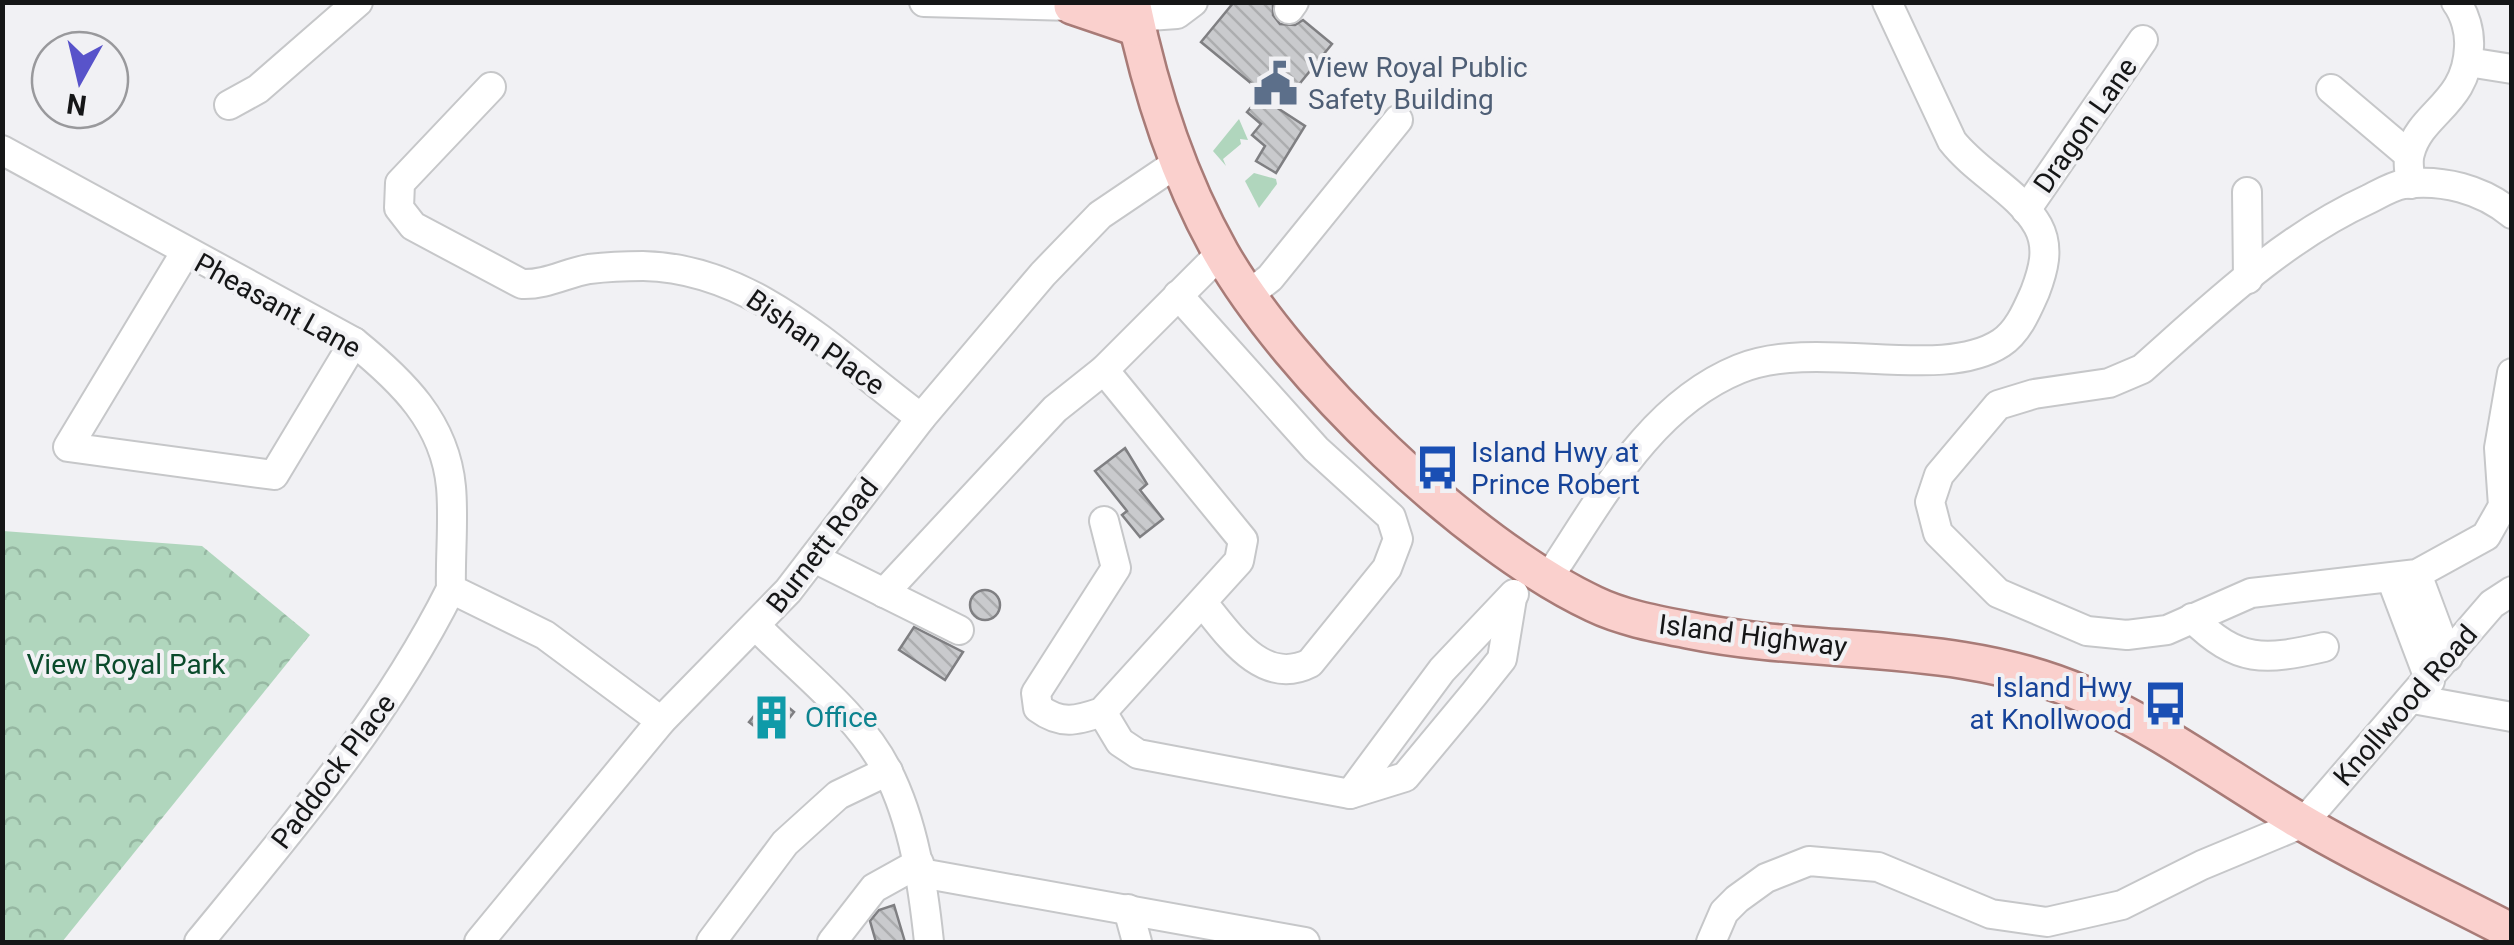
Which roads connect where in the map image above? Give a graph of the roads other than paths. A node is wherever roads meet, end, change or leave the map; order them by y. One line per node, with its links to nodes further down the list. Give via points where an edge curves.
1 (358, 2): 13 (street, via 258,89)
2 (924, 2): 6 (street)
3 (1194, 2): 7 (street, via 1177,14)
4 (1887, 2): 20 (street, via 1952,141)
5 (2456, 2): 9 (street, via 2469,38)
6 (1074, 4): 7 (main road)
7 (1134, 16): 17 (main road, Island Highway)
8 (2144, 40): 20 (street, Dragon Lane)
9 (2468, 62): 10 (street); 16 (street, via 2454,96)
10 (2512, 69)
11 (491, 86): 30 (street, Bishan Place, via 400,183 399,208 413,226 522,284 588,270 682,269 730,282 788,316)
12 (2330, 88): 16 (street)
13 (229, 105)
14 (1398, 120): 26 (street, via 1270,278)
15 (2, 150): 22 (street, Pheasant Lane)
16 (2408, 155): 18 (street)
17 (1178, 162): 23 (main road, Island Highway); 30 (street, Burnett Road, via 1100,215)
18 (2411, 184): 21 (street, via 2468,189); 24 (street, via 2313,227)
19 (2247, 192): 24 (street)
20 (2026, 210): 34 (street, via 2044,239 2043,266 2023,316 2001,343 1950,359 1783,358 1707,385 1651,432)
21 (2512, 214)
22 (185, 253): 27 (street, Pheasant Lane); 27 (street, via 68,447 274,475)
23 (1221, 253): 25 (street); 26 (main road, Island Highway)
24 (2248, 279): 39 (street, via 2142,369 2109,383 1998,405 1938,475 1930,502 1938,534 1998,593 2046,617 2127,635 2167,630)
25 (1178, 296): 28 (street); 38 (street, via 1316,449 1390,517 1398,539 1387,568 1310,663 1292,672 1241,650)
26 (1248, 296): 34 (main road, Island Highway, via 1302,366)
27 (354, 342): 35 (street, Pheasant Lane, via 398,377 435,426 451,486)
28 (1104, 370): 37 (street, via 1055,409); 38 (street, via 1244,540 1239,561)
29 (2512, 373): 33 (street, via 2499,448 2503,506 2486,536)
30 (922, 418): 32 (street, Burnett Road)
31 (1104, 521): 47 (street, via 1116,568 1036,693 1038,708 1052,719 1074,722)
32 (814, 558): 37 (street); 40 (street, Burnett Road)
33 (2404, 576): 39 (street, via 2252,592); 43 (street); 45 (street)
34 (1529, 582): 44 (street); 46 (street, via 1502,660); 52 (main road, Island Highway, via 1645,621 1975,660 2083,694)
35 (451, 589): 49 (street, via 545,635); 57 (street, Paddock Place, via 412,664 345,761)
36 (2512, 591): 43 (street, Knollwood Road, via 2492,604)
37 (884, 593): 41 (street)
38 (1203, 602): 47 (street)
39 (2192, 618): 42 (street, via 2242,654 2275,658)
40 (757, 627): 49 (street, Burnett Road); 50 (street, via 866,737)
41 (959, 630)
42 (2324, 647)
43 (2448, 658): 45 (street, Knollwood Road)
44 (1442, 670): 46 (street); 51 (street)
45 (2422, 690): 48 (street); 52 (street, Knollwood Road)
46 (1474, 694): 51 (street, via 1404,777)
47 (1102, 712): 51 (street, via 1120,742 1138,754)
48 (2512, 717)
49 (662, 721): 58 (street, Burnett Road)
50 (888, 771): 53 (street); 59 (street, via 838,795 785,842)
51 (1350, 794)
52 (2303, 823): 55 (main road, Island Highway); 64 (street, via 2122,905 2047,922 1991,914 1878,867 1809,861 1759,884 1724,912)
53 (920, 868): 54 (street); 60 (street, via 874,888); 61 (street)
54 (1128, 910): 56 (street); 62 (street)
55 (2512, 932)
56 (1220, 935): 63 (street)
57 (199, 942)
58 (480, 942)
59 (711, 942)
60 (832, 942)
61 (929, 942)
62 (1137, 942)
63 (1302, 942)
64 (1711, 942)

